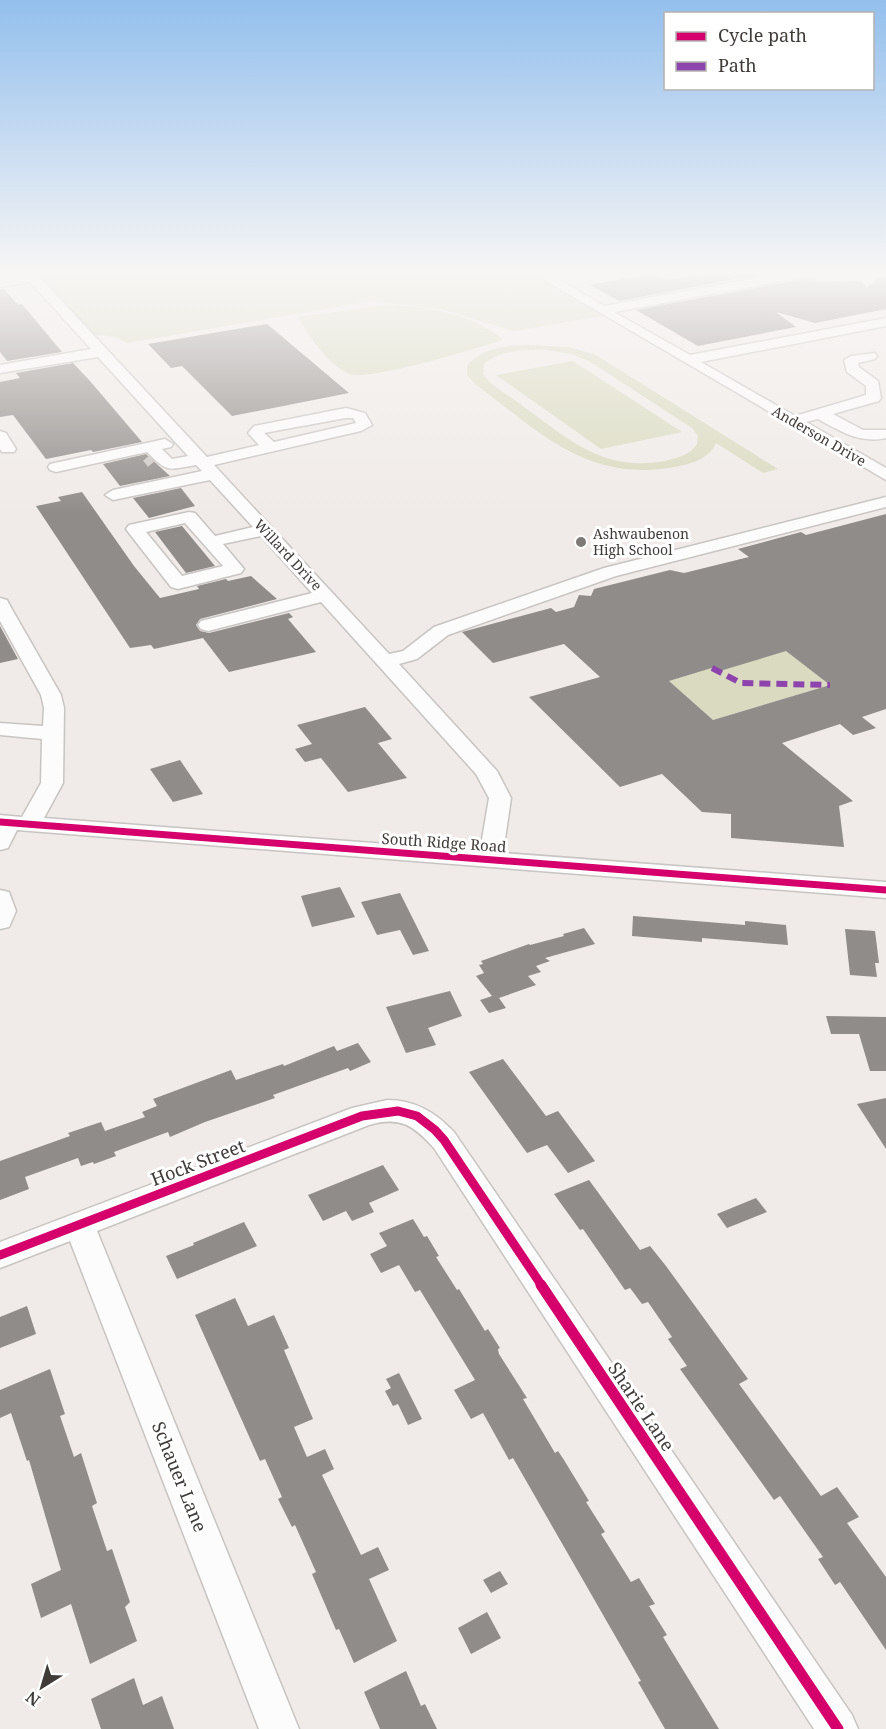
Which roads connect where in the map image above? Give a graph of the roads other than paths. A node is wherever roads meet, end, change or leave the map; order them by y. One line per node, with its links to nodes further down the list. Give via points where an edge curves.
1 (101, 352): 6 (street); 11 (street, Willard Drive)
2 (674, 352): 5 (street, Anderson Drive)
3 (730, 352): 5 (street)
4 (862, 352): 7 (street, via 874,359 851,360 852,369)
5 (688, 360): 9 (street, Anderson Drive)
6 (0, 369)
7 (880, 392): 8 (street)
8 (819, 413): 9 (street); 10 (street, via 859,435)
9 (793, 421): 16 (street, Anderson Drive)
10 (884, 434)
11 (182, 441): 13 (street); 14 (street, Willard Drive)
12 (269, 446): 12 (street, via 356,428 363,425 362,418 346,412 259,429 256,434); 14 (street)
13 (157, 459): 14 (street); 15 (street)
14 (205, 465): 17 (street); 19 (street, Willard Drive)
15 (56, 467)
16 (886, 475)
17 (113, 495)
18 (886, 502): 24 (street, via 610,572 441,631 410,655)
19 (265, 530): 20 (street); 21 (street, Willard Drive)
20 (210, 542): 20 (street, via 189,517 135,529 178,583 235,569)
21 (326, 595): 23 (street); 24 (street, Willard Drive)
22 (0, 604): 26 (street, via 51,695)
23 (208, 625)
24 (385, 661): 28 (street, Willard Drive, via 486,771 500,798)
25 (0, 729): 26 (street)
26 (53, 733): 27 (street, via 52,783)
27 (9, 828): 28 (street, South Ridge Road)
28 (490, 860): 29 (street, South Ridge Road)
29 (886, 890)
30 (0, 898): 31 (street, via 4,911)
31 (0, 921)
32 (408, 1112): 33 (street, Hock Street, via 381,1110 362,1116); 36 (street, Sharie Lane, via 434,1128 444,1140)
33 (78, 1225): 34 (street, Hock Street); 35 (street, Schauer Lane)
34 (0, 1255)
35 (279, 1729)
36 (838, 1729)

